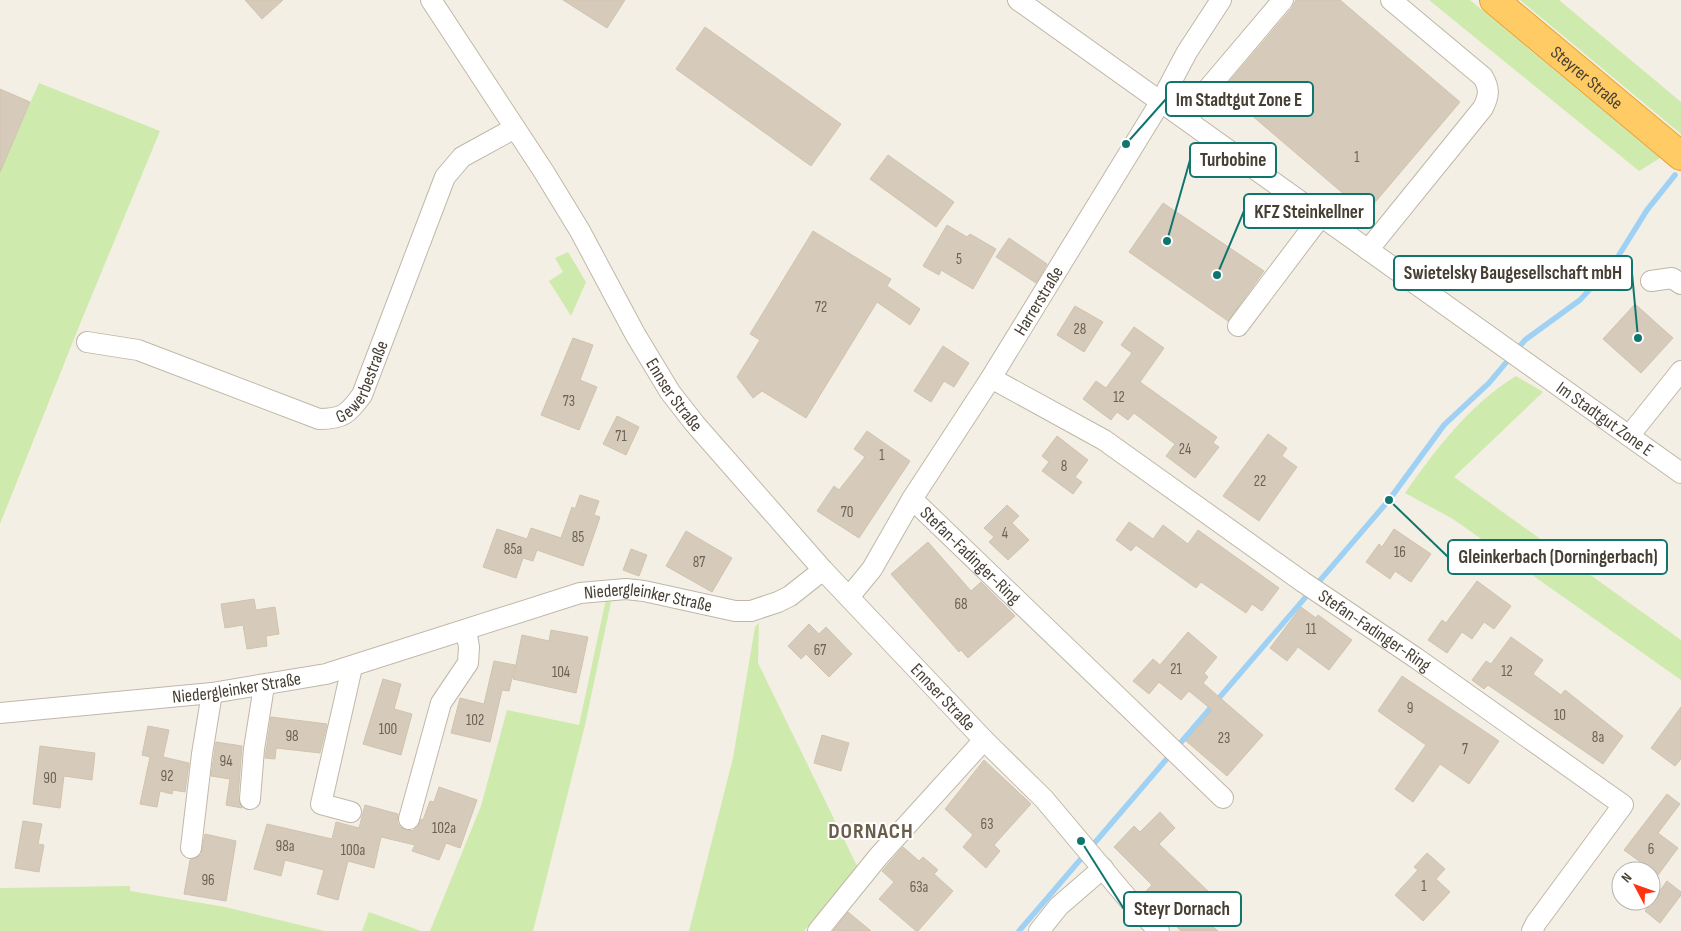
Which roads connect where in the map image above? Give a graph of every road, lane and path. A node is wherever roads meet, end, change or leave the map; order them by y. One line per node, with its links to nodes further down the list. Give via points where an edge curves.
1 (430, 0): 9 (street, Ennser Straße)
2 (1018, 0): 7 (street)
3 (1221, 0): 7 (street, Harrerstraße, via 1187,52)
4 (1283, 0): 8 (street, via 1206,91)
5 (1391, 0): 12 (street, via 1483,77 1489,96 1483,108)
6 (1494, 0): 10 (highway, Steyrer Straße)
7 (1161, 101): 8 (street); 18 (street, Harrerstraße)
8 (1187, 120): 11 (street)
9 (515, 128): 16 (street, Gewerbestraße, via 462,157 445,177 362,395 351,410 338,419 319,419 138,350); 22 (street, Ennser Straße, via 580,231 670,392)
10 (1681, 156)
11 (1321, 216): 12 (street); 15 (street)
12 (1368, 250): 19 (street, Im Stadtgut Zone E)
13 (1651, 281): 14 (street, via 1672,278)
14 (1681, 284)
15 (1238, 326)
16 (87, 342)
17 (1681, 371): 19 (street)
18 (991, 378): 21 (street, Harrerstraße); 39 (street, Stefan-Fadinger-Ring, via 1104,440 1623,806)
19 (1629, 436): 20 (street, Im Stadtgut Zone E)
20 (1681, 473)
21 (912, 499): 23 (street, Harrerstraße, via 872,569); 30 (street, Stefan-Fadinger-Ring)
22 (822, 570): 23 (street, Ennser Straße); 24 (street, Niedergleinker Straße, via 790,596 751,611 735,611 644,591 601,590 580,593)
23 (849, 597): 29 (street, Ennser Straße)
24 (466, 630): 25 (street, Niedergleinker Straße); 33 (street, via 468,662 441,702)
25 (352, 667): 26 (street, Niedergleinker Straße); 32 (street, via 321,804)
26 (264, 686): 27 (street, Niedergleinker Straße); 31 (street)
27 (212, 693): 28 (street, Niedergleinker Straße); 34 (street)
28 (0, 713)
29 (984, 740): 35 (street, Ennser Straße, via 1022,776); 36 (street, Ennser Straße, via 878,857)
30 (1223, 798)
31 (250, 799)
32 (351, 812)
33 (409, 819)
34 (191, 848)
35 (1099, 862): 37 (street); 38 (street, Ennser Straße)
36 (818, 931)
37 (1039, 931)
38 (1159, 931)
39 (1532, 931)

